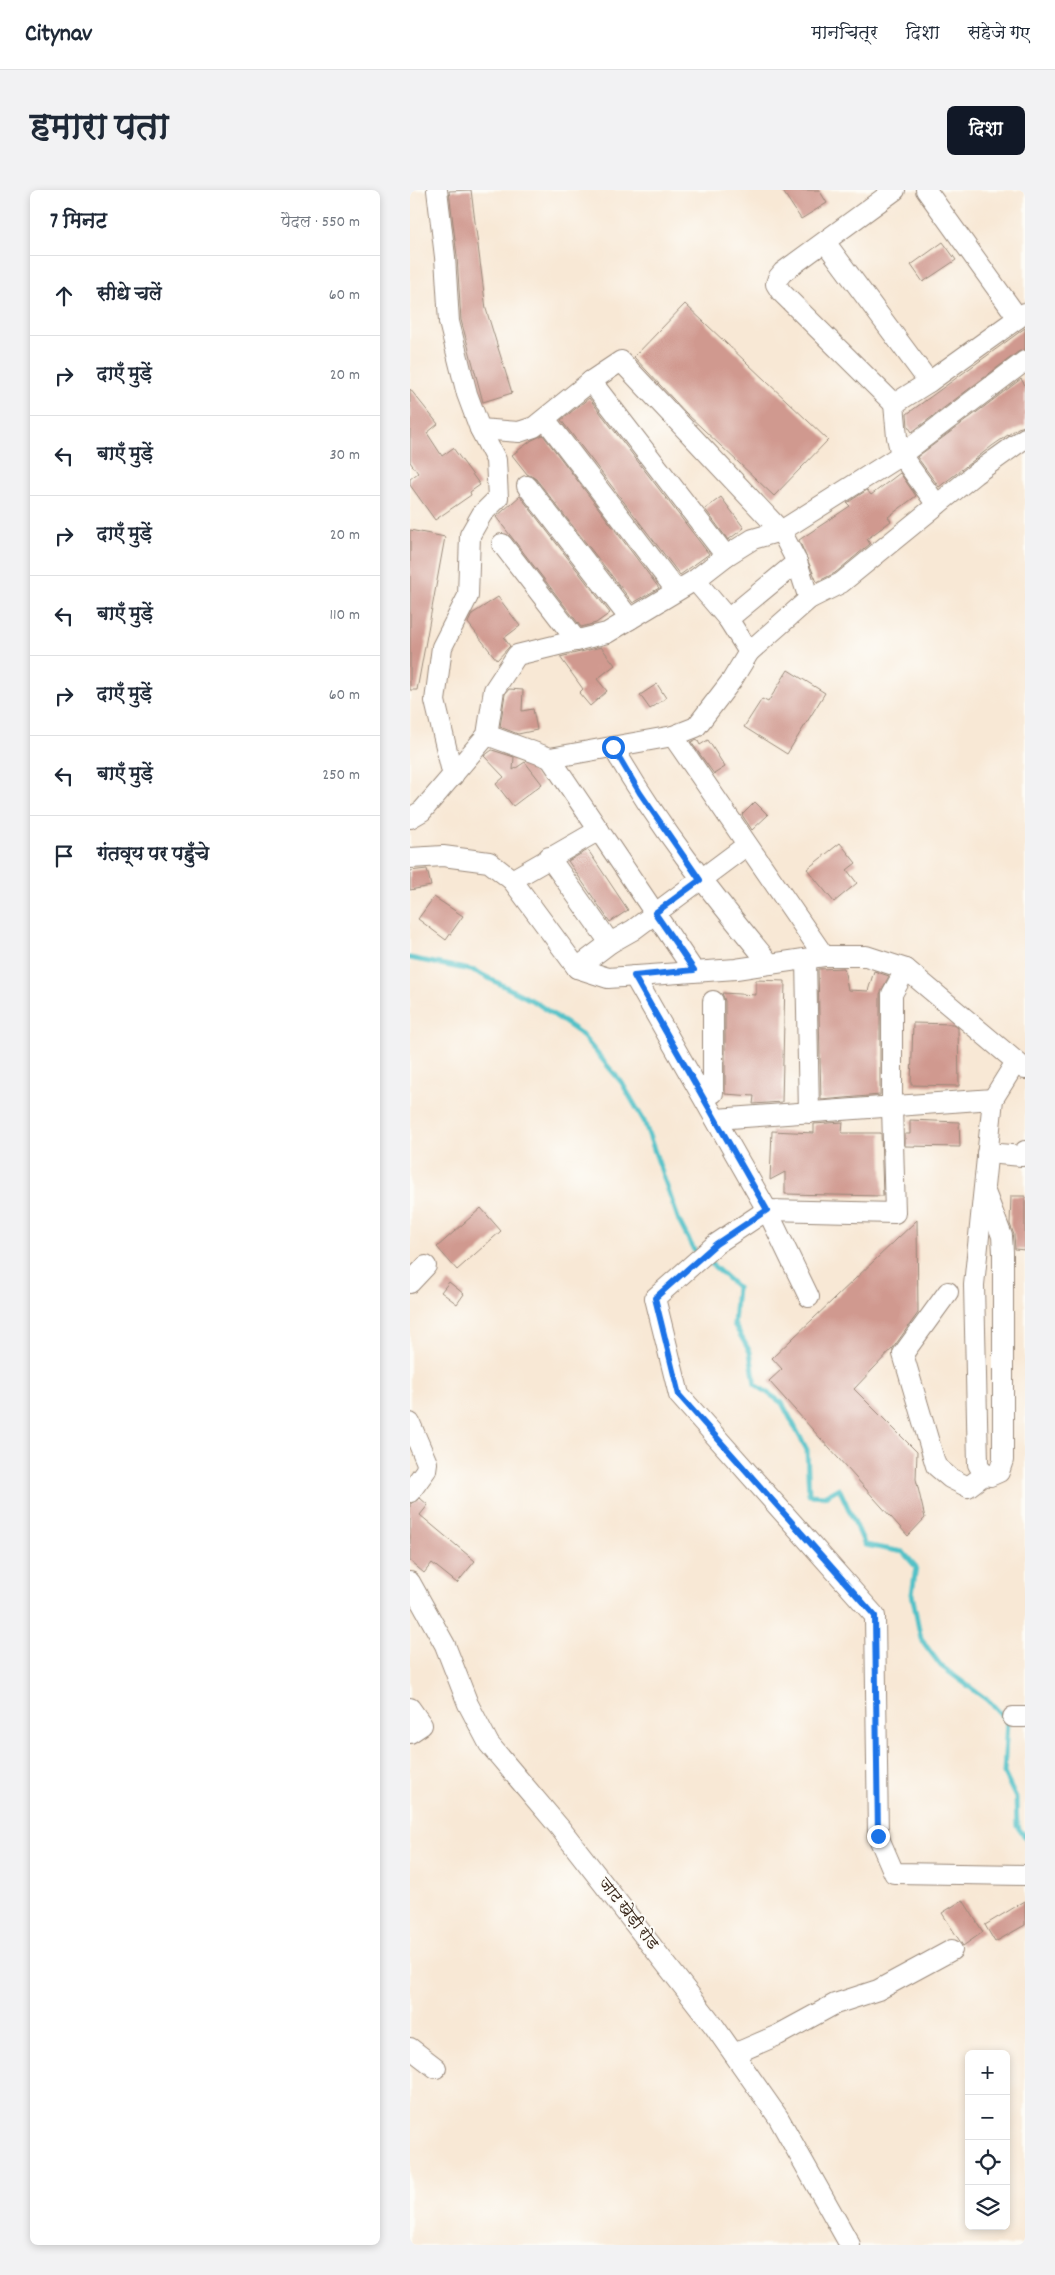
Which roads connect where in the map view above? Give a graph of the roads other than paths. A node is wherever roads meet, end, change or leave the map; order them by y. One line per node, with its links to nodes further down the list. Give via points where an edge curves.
1 (437, 190): 11 (street, via 449,322 467,394)
2 (895, 190): 4 (street)
3 (926, 190): 5 (street)
4 (825, 242): 8 (street); 9 (street, via 783,272 776,284)
5 (1021, 315): 8 (street)
6 (1025, 361): 13 (street)
7 (591, 381): 10 (street); 16 (street, via 621,361); 18 (street)
8 (929, 382): 9 (street)
9 (894, 404): 13 (street)
10 (545, 419): 11 (street, via 519,432); 21 (street)
11 (480, 429): 31 (street, via 496,460 498,498 482,514 470,535 468,596 442,647 434,701)
12 (1025, 438): 15 (street)
13 (901, 455): 15 (street); 16 (street)
14 (527, 486): 23 (street)
15 (937, 505): 22 (street, via 841,583)
16 (781, 531): 18 (street, via 753,538); 19 (street)
17 (502, 544): 25 (street)
18 (726, 556): 20 (street)
19 (797, 562): 22 (street); 24 (street)
20 (695, 580): 21 (street); 24 (street)
21 (676, 590): 23 (street)
22 (809, 599): 26 (street)
23 (630, 619): 25 (street, via 607,633)
24 (728, 619): 26 (street)
25 (577, 641): 27 (street, via 517,655 494,690)
26 (749, 652): 28 (street, via 696,727)
27 (487, 735): 30 (street); 31 (street)
28 (673, 736): 29 (street); 34 (street)
29 (613, 747): 30 (street); 38 (street, via 640,793)
30 (550, 758): 33 (street)
31 (453, 776): 32 (street, via 422,811)
32 (410, 818)
33 (599, 830): 35 (street); 39 (street)
34 (747, 845): 38 (street); 41 (street)
35 (549, 857): 37 (street); 40 (street)
36 (410, 858): 37 (street, via 443,856 489,862)
37 (512, 880): 43 (street)
38 (700, 880): 39 (street); 42 (street)
39 (655, 913): 40 (street); 45 (street)
40 (610, 943): 43 (street)
41 (815, 957): 42 (street); 44 (street, via 866,956); 52 (street)
42 (770, 964): 45 (street)
43 (576, 968): 46 (street, via 608,978)
44 (906, 969): 48 (street); 51 (street, via 892,994)
45 (694, 970): 46 (street)
46 (634, 976): 49 (street)
47 (713, 1001): 49 (street, via 712,1064)
48 (1020, 1066): 50 (street)
49 (704, 1088): 53 (street)
50 (993, 1099): 51 (street); 54 (street)
51 (892, 1108): 52 (street); 57 (street, via 895,1213)
52 (809, 1113): 53 (street)
53 (716, 1119): 57 (street)
54 (987, 1153): 55 (street); 56 (street)
55 (1024, 1157)
56 (984, 1188): 63 (street, via 974,1285 978,1464); 63 (street, via 1002,1236 1004,1252 1004,1460 999,1472)
57 (767, 1210): 61 (street); 68 (street, via 716,1244 655,1298 679,1395 875,1616 878,1836 894,1873)
58 (426, 1266): 59 (street)
59 (410, 1283)
60 (948, 1292): 63 (street, via 903,1354 936,1466 968,1487)
61 (809, 1297)
62 (410, 1423): 64 (street, via 427,1463 426,1470)
63 (984, 1475)
64 (410, 1492)
65 (410, 1582): 71 (street, जाट खेड़ी रोड, via 445,1645 468,1704 489,1744 566,1835)
66 (410, 1708): 67 (street, via 422,1726)
67 (410, 1733)
68 (1025, 1875)
69 (952, 1950): 71 (street, via 878,1990 835,2004)
70 (410, 2048): 72 (street)
71 (734, 2054): 73 (street, जाट खेड़ी रोड, via 778,2117)
72 (436, 2068)
73 (850, 2245)

